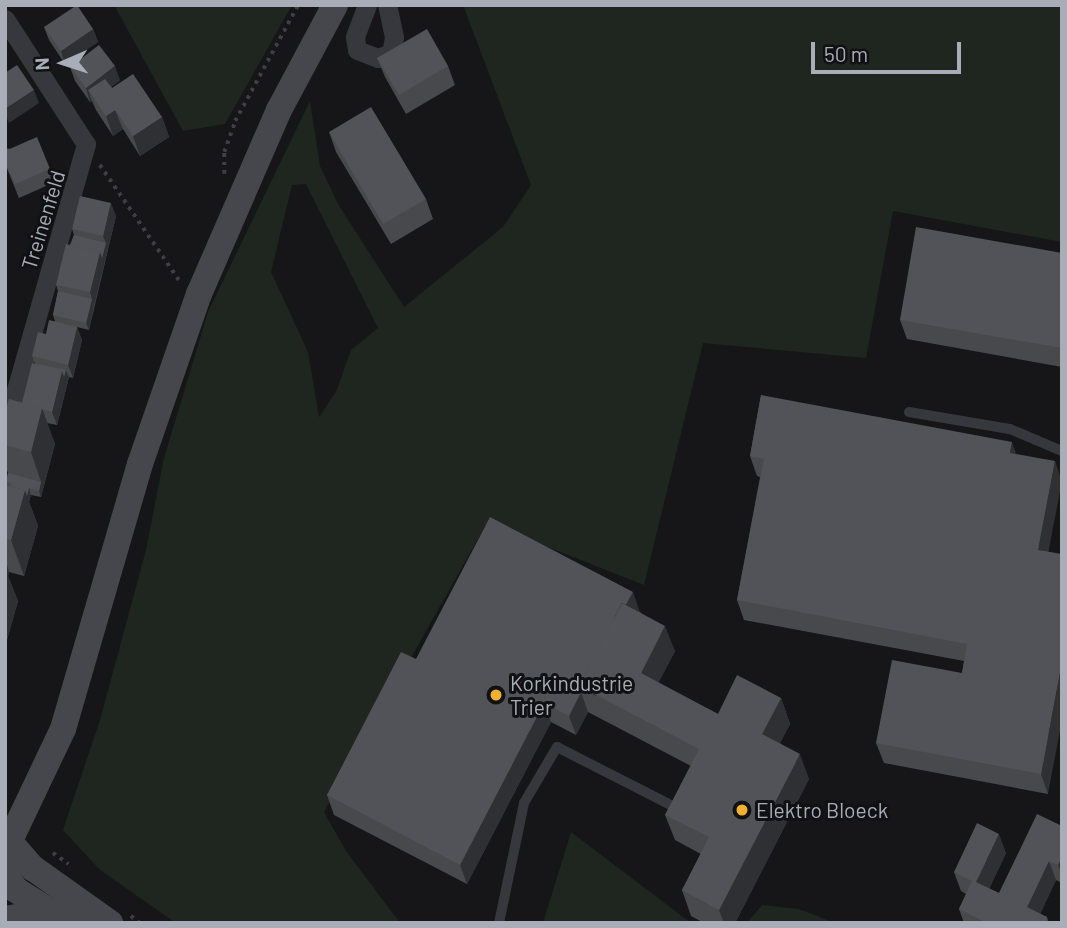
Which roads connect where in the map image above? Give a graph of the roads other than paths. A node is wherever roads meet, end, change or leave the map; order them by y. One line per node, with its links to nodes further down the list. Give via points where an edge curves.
1 (335, 5): 9 (main road, via 279,110 199,294 140,464 63,729)
2 (367, 5): 3 (street, via 355,37 357,50 378,58 391,53 394,37)
3 (387, 5)
4 (5, 19): 6 (street, Treinenfeld, via 86,144)
5 (909, 412): 7 (lane, via 1010,429)
6 (5, 428)
7 (1062, 451)
8 (669, 804): 15 (lane, via 557,747 524,803)
9 (7, 852): 14 (main road)
10 (5, 873): 11 (main road, via 16,890)
11 (50, 911): 12 (main road); 13 (main road)
12 (5, 919)
13 (84, 923)
14 (110, 923)
15 (499, 923)

